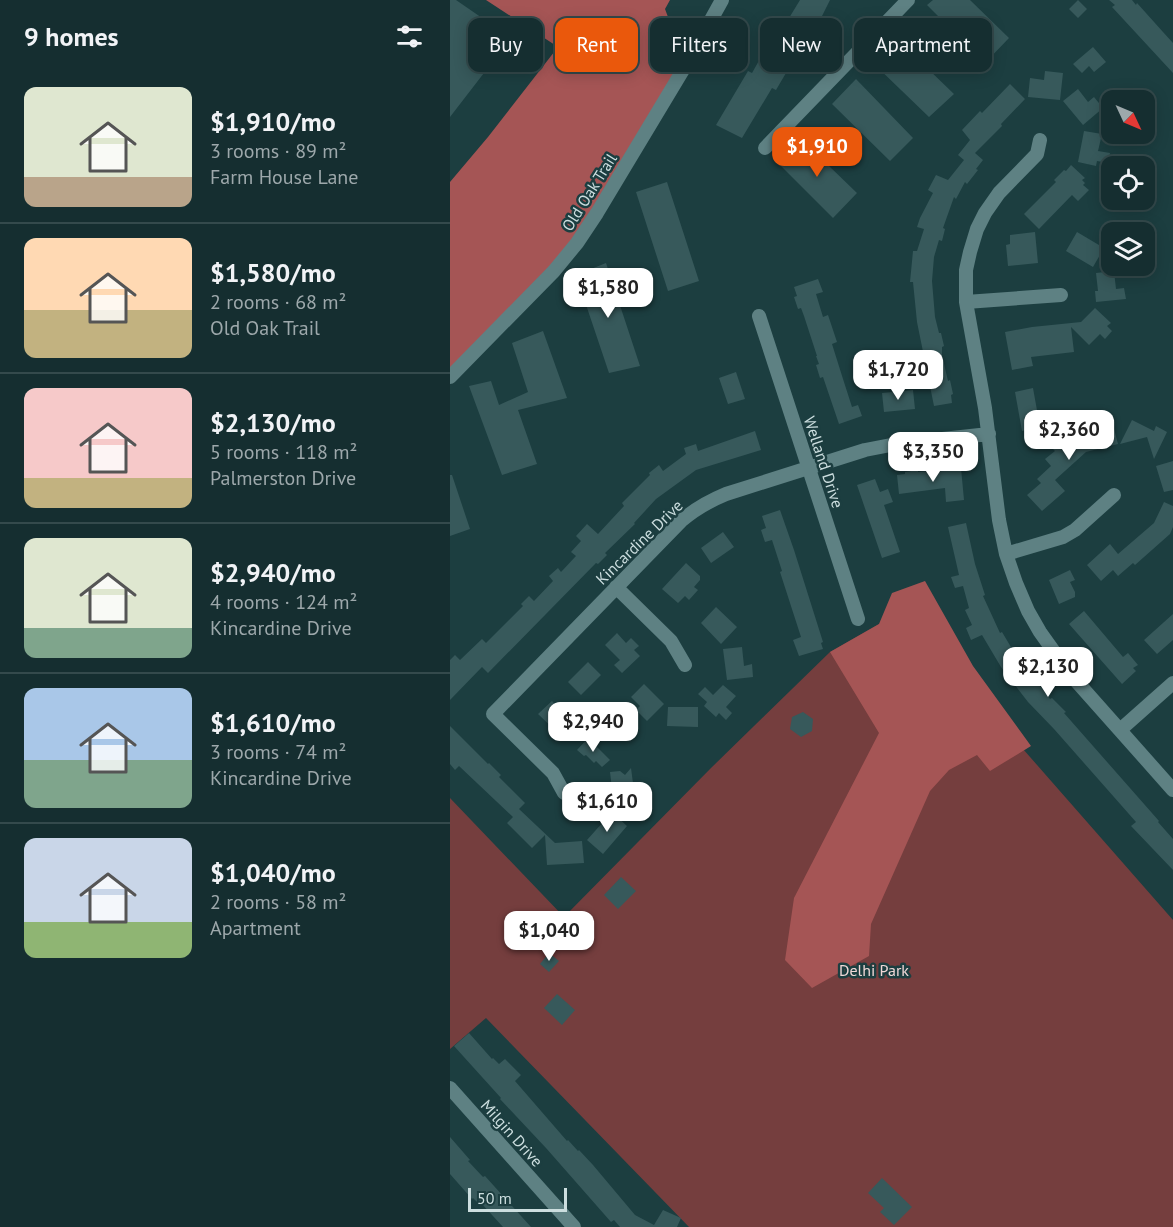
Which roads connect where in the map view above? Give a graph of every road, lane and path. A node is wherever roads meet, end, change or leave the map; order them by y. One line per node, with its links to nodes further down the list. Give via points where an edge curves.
1 (722, 0): 8 (street, Old Oak Trail, via 576,243 554,271)
2 (908, 0): 4 (street)
3 (1040, 140): 6 (street, via 1036,154 999,193 977,229 966,270)
4 (765, 148)
5 (1061, 294): 6 (street)
6 (966, 302): 9 (street)
7 (759, 316): 10 (street, Welland Drive)
8 (450, 377)
9 (989, 434): 10 (street, Kincardine Drive, via 896,444); 12 (street)
10 (809, 468): 13 (street, Kincardine Drive, via 726,494 695,510); 14 (street, Welland Drive)
11 (1114, 495): 12 (street, via 1063,537)
12 (1006, 554): 17 (street, via 1040,632 1070,674)
13 (616, 587): 15 (street, via 671,641); 19 (street, Kincardine Drive, via 493,714 553,773)
14 (858, 619)
15 (685, 665)
16 (1173, 683): 17 (street)
17 (1120, 730): 18 (street)
18 (1173, 790)
19 (564, 794)
20 (450, 1089): 21 (street, Milgin Drive)
21 (574, 1227)

